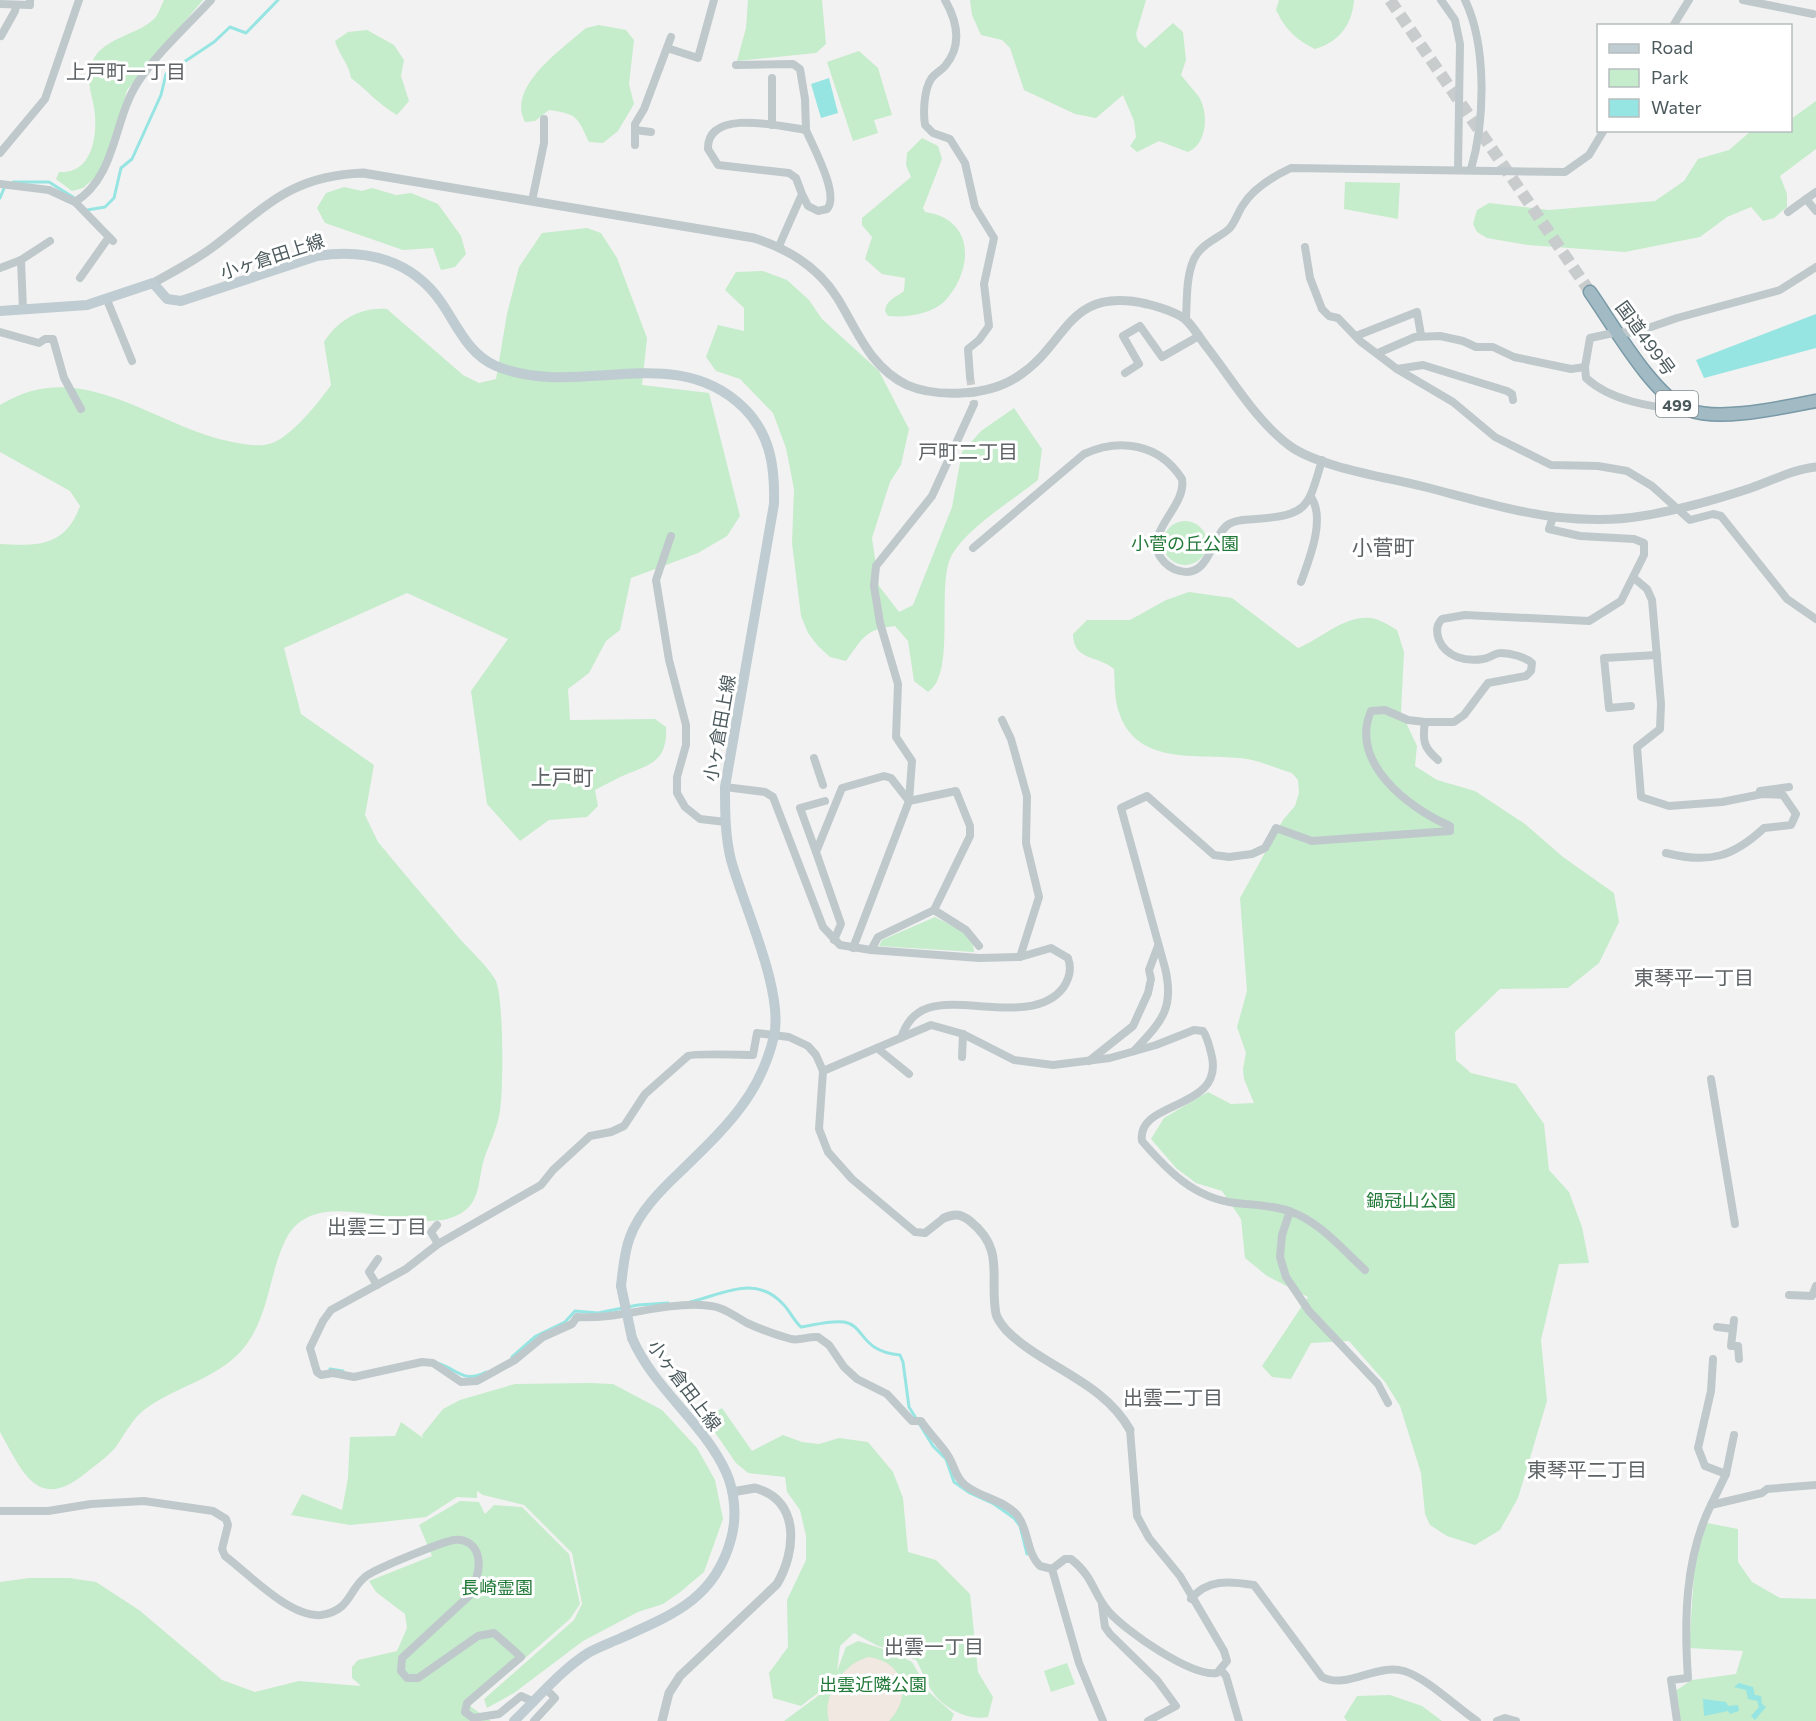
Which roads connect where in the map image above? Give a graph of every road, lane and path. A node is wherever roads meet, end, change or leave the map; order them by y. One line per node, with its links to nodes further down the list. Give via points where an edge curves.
1 (30, 0): 11 (street, via 30,4)
2 (79, 0): 26 (street, via 45,99)
3 (211, 0): 34 (street, via 138,82 124,107 107,163 93,188)
4 (714, 0): 16 (street, via 698,58)
5 (945, 0): 60 (street, via 957,28 955,44 948,62 932,77 927,88 925,125 950,140 965,163 975,207 994,238 984,284 989,326 968,349)
6 (1441, 0): 27 (street, via 1455,20 1460,44)
7 (1465, 0): 28 (street, via 1475,25 1479,56 1478,145)
8 (1689, 0): 13 (street)
9 (1743, 0): 12 (street)
10 (0, 4): 11 (street)
11 (16, 4): 14 (street)
12 (1813, 14)
13 (1674, 24)
14 (1, 36)
15 (671, 37): 16 (street)
16 (667, 48): 21 (street)
17 (736, 65): 22 (street, via 793,64 800,69)
18 (772, 78): 20 (street)
19 (544, 119): 33 (street, via 544,143)
20 (772, 125): 22 (street); 31 (street, via 721,125 709,136 710,155 722,167 789,173 796,178)
21 (635, 130): 23 (street); 25 (street)
22 (806, 130): 31 (street, via 830,188 831,205 822,212 814,210)
23 (651, 132)
24 (1603, 132): 28 (street, via 1588,155 1565,172)
25 (635, 145)
26 (1, 149)
27 (1458, 168): 28 (street); 49 (street, via 1298,167 1284,171 1245,202 1229,229 1195,256)
28 (1471, 169)
29 (0, 184): 34 (street, via 49,190)
30 (1816, 192): 32 (street)
31 (802, 194): 38 (street)
32 (1806, 199): 35 (street); 36 (street)
33 (532, 201): 38 (street, via 754,238); 44 (street, via 363,173 321,177 286,191 210,249)
34 (75, 202): 43 (street, via 111,239)
35 (1816, 211)
36 (1788, 213)
37 (50, 241): 40 (street)
38 (779, 246): 49 (street, via 804,261 827,283 859,340 878,363 907,385 943,394 980,393 1020,375 1071,320 1103,303 1150,304)
39 (1305, 247): 54 (street, via 1318,303)
40 (21, 260): 42 (street); 47 (street)
41 (1816, 267): 51 (street, via 1780,290 1634,333)
42 (0, 268)
43 (80, 278)
44 (153, 283): 46 (main road); 83 (main road, 小ヶ倉田上線, via 167,298 181,301 317,256 366,254 398,264 417,276 442,303 467,343 494,365 546,378 676,374 729,393 754,418 768,443 775,472 774,504)
45 (1590, 292): 51 (highway, 国道499号 / 499)
46 (107, 300): 47 (main road, via 72,308); 56 (street)
47 (23, 310): 48 (main road)
48 (0, 311)
49 (1186, 319): 53 (street)
50 (0, 332): 64 (street, via 39,342 53,339 64,378)
51 (1618, 332): 57 (street, via 1590,338); 65 (highway, 国道499号 / 499, via 1660,390)
52 (1421, 335): 54 (street, via 1417,312); 55 (street); 57 (street, via 1450,337 1476,347 1493,347 1514,357 1571,369)
53 (1199, 336): 59 (street, via 1162,357 1140,326 1123,336 1139,364); 66 (street, via 1282,439 1296,450)
54 (1356, 336): 55 (street)
55 (1378, 353): 58 (street)
56 (132, 361)
57 (1585, 367): 65 (street, via 1586,378 1610,394)
58 (1397, 369): 61 (street, via 1423,365 1507,391); 69 (street, via 1453,402 1495,437 1546,463 1628,471)
59 (1125, 373)
60 (970, 376)
61 (1513, 400)
62 (1816, 401): 65 (highway, 499, via 1739,412)
63 (974, 404): 87 (street, via 932,496 876,566 874,576 880,624 898,684 896,737 912,761)
64 (81, 409)
65 (1688, 410)
66 (1322, 460): 68 (street); 70 (street)
67 (1816, 467): 69 (street)
68 (1311, 497): 72 (street, via 1288,516 1231,523 1196,570 1177,571 1160,557 1157,540 1183,492 1178,472 1137,446 1103,445 1084,454); 74 (street, via 1315,503 1315,545)
69 (1677, 509): 70 (street, via 1612,519); 75 (street, via 1690,520 1713,514 1721,516 1787,599)
70 (1553, 517): 73 (street, via 1549,529 1644,543 1644,555)
71 (671, 536): 88 (street, via 656,580 669,660 686,725 677,793 700,819)
72 (973, 548)
73 (1634, 578): 76 (street, via 1652,600); 79 (street, via 1621,601 1590,621 1465,615 1442,619 1437,628 1438,639 1444,650 1455,657 1483,659 1499,652 1525,658 1533,668 1526,676 1488,683 1454,722)
74 (1301, 582)
75 (1816, 619)
76 (1657, 655): 77 (street, via 1604,658 1609,708); 85 (street, via 1661,724 1656,733 1637,747 1641,797 1669,806)
77 (1631, 706)
78 (1002, 720): 97 (street, via 1027,796 1026,843 1039,897)
79 (1425, 722): 81 (street, via 1422,740); 94 (street, via 1385,710 1371,711 1366,723 1367,746 1393,791 1424,815 1450,826 1450,831 1312,841 1276,828 1265,848 1229,857 1214,855 1147,796 1121,808)
80 (814, 758): 82 (street)
81 (1438, 760)
82 (823, 785)
83 (724, 787): 88 (main road, 小ヶ倉田上線); 92 (street, via 765,792 773,797 823,927)
84 (1789, 787): 85 (street, via 1753,792)
85 (1749, 797): 90 (street, via 1783,795 1795,810 1795,820 1783,828 1764,828 1751,842 1728,853 1698,859)
86 (825, 801): 89 (street, via 800,808)
87 (909, 801): 89 (street, via 891,778 884,776 842,788); 91 (street, via 956,791 970,826 970,836); 95 (street)
88 (726, 822): 99 (main road, 小ヶ倉田上線, via 731,858 774,993)
89 (816, 852): 92 (street, via 841,924)
90 (1666, 854)
91 (934, 910): 93 (street, via 966,930); 96 (street, via 878,937)
92 (834, 940): 95 (street)
93 (979, 946)
94 (1158, 946): 102 (street, via 1168,982 1168,1001 1162,1018); 104 (street, via 1149,970 1148,993 1133,1026)
95 (853, 948): 96 (street)
96 (872, 951): 97 (street)
97 (1020, 957): 100 (street, via 1043,948 1058,950 1070,964 1067,983 1047,999 1018,1008 928,1008 905,1026)
98 (963, 1034): 100 (street, via 931,1025); 103 (street); 104 (street, via 1014,1060 1053,1065)
99 (774, 1035): 105 (street, via 808,1046); 112 (street, via 757,1033 753,1055 688,1056 645,1094 624,1126 590,1136 541,1185); 128 (main road, 小ヶ倉田上線, bridge, via 761,1079 749,1099 669,1183 638,1222 630,1237 621,1286 632,1338 643,1363 714,1452 727,1473)
100 (901, 1038): 101 (street)
101 (878, 1048): 105 (street); 106 (street)
102 (1134, 1051): 104 (street); 108 (street, via 1194,1030 1203,1031 1215,1070 1210,1084 1148,1120 1142,1141 1176,1178 1195,1191 1228,1202)
103 (962, 1057)
104 (1089, 1061)
105 (823, 1071): 109 (street, via 819,1129 828,1152 841,1168 915,1232 931,1230)
106 (909, 1074)
107 (1711, 1079): 110 (street)
108 (1290, 1211): 114 (street, via 1322,1231); 123 (street, via 1280,1257 1286,1277 1309,1311 1378,1384)
109 (944, 1218): 124 (street, via 954,1214 966,1218 990,1245 995,1265 996,1316 1006,1330 1099,1395)
110 (1735, 1224)
111 (436, 1225): 112 (street, via 431,1232)
112 (438, 1244): 115 (street)
113 (378, 1258): 115 (street, via 369,1272)
114 (1365, 1270)
115 (377, 1285): 131 (street, via 331,1310 323,1321 310,1348 321,1375 354,1377 422,1362 470,1383 515,1360 577,1317 662,1306 699,1305 732,1311 746,1322 790,1339 818,1336 844,1367 887,1394 916,1421 947,1453 957,1478 967,1487 1010,1508 1017,1515 1035,1561 1047,1570)
116 (1816, 1286): 117 (street, via 1812,1296)
117 (1789, 1295)
118 (1734, 1320): 120 (street)
119 (1717, 1327): 120 (street)
120 (1733, 1329): 122 (street, via 1731,1346 1738,1346)
121 (1713, 1359): 126 (street, via 1711,1390 1698,1448 1705,1466)
122 (1739, 1359)
123 (1388, 1403)
124 (1130, 1430): 132 (street, via 1137,1516 1149,1538 1180,1576)
125 (1734, 1435): 126 (street)
126 (1726, 1474): 129 (street)
127 (1816, 1485): 129 (street, via 1767,1489)
128 (732, 1492): 135 (main road, 小ヶ倉田上線, via 734,1517 728,1550 702,1593 668,1617 589,1652); 140 (street, via 755,1488 777,1502 791,1531 788,1565 777,1584 680,1676 669,1693)
129 (1711, 1506): 147 (street, via 1690,1568 1688,1678 1671,1680)
130 (0, 1511): 136 (street, via 48,1511 144,1501 213,1511 226,1519 228,1525 222,1549 225,1556 274,1596 309,1614 322,1615 350,1601 365,1577 454,1540 468,1542 477,1550 479,1561 469,1596 402,1658 401,1671 407,1678 418,1678 478,1636 494,1633 521,1657 467,1703 465,1712 473,1718 499,1714 521,1696)
131 (1052, 1569): 133 (street, via 1071,1559 1091,1579); 141 (street, via 1087,1687)
132 (1191, 1599): 134 (street, via 1226,1658); 144 (street, via 1209,1584 1254,1585 1322,1677 1341,1680 1402,1671 1420,1679)
133 (1101, 1600): 134 (street, via 1138,1637 1199,1672); 137 (street, via 1105,1627 1157,1680 1176,1706)
134 (1221, 1670): 143 (street)
135 (546, 1689): 136 (main road, 小ヶ倉田上線); 139 (street, via 555,1698)
136 (534, 1702): 138 (main road, 小ヶ倉田上線)
137 (1159, 1718): 142 (street)
138 (514, 1721)
139 (534, 1721)
140 (662, 1721)
141 (1103, 1721)
142 (1148, 1721)
143 (1239, 1721)
144 (1477, 1721)
145 (1497, 1721): 146 (street)
146 (1516, 1721)
147 (1677, 1721)

